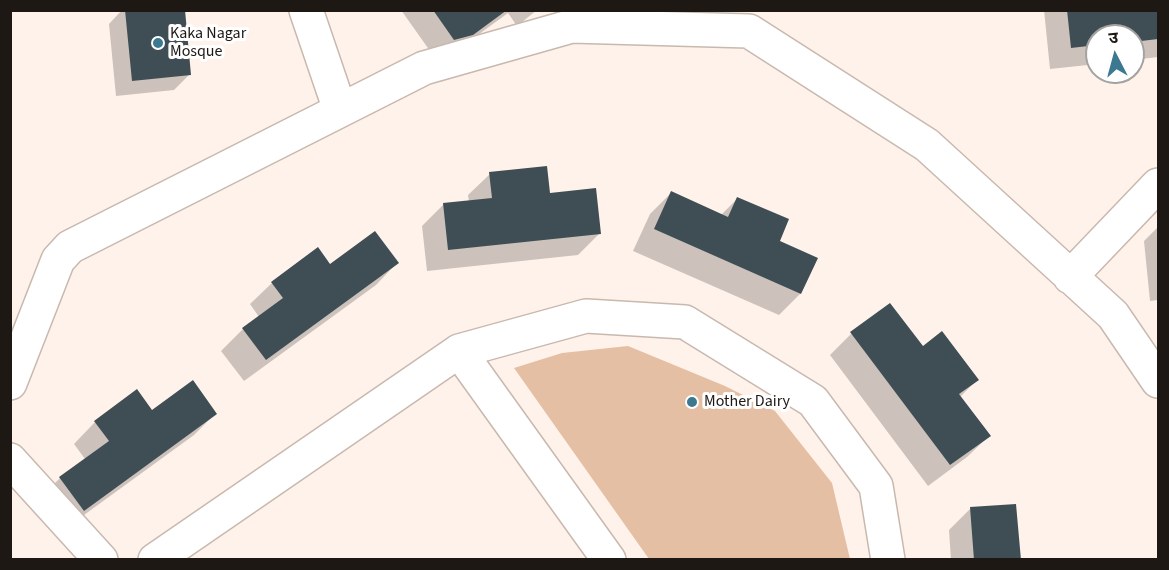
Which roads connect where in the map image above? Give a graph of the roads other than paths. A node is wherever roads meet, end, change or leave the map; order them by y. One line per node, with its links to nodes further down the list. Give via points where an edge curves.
1 (306, 10): 3 (street)
2 (753, 21): 3 (street, via 572,26 424,68); 5 (street, via 927,145)
3 (340, 110): 8 (street, via 70,247 58,260)
4 (1158, 185): 5 (street)
5 (1070, 277): 7 (street, via 1113,315)
6 (459, 351): 11 (street); 12 (street); 13 (street, via 586,316 685,322 813,401 876,486)
7 (1158, 381)
8 (10, 383)
9 (10, 460): 10 (street)
10 (101, 560)
11 (155, 560)
12 (609, 560)
13 (888, 560)

